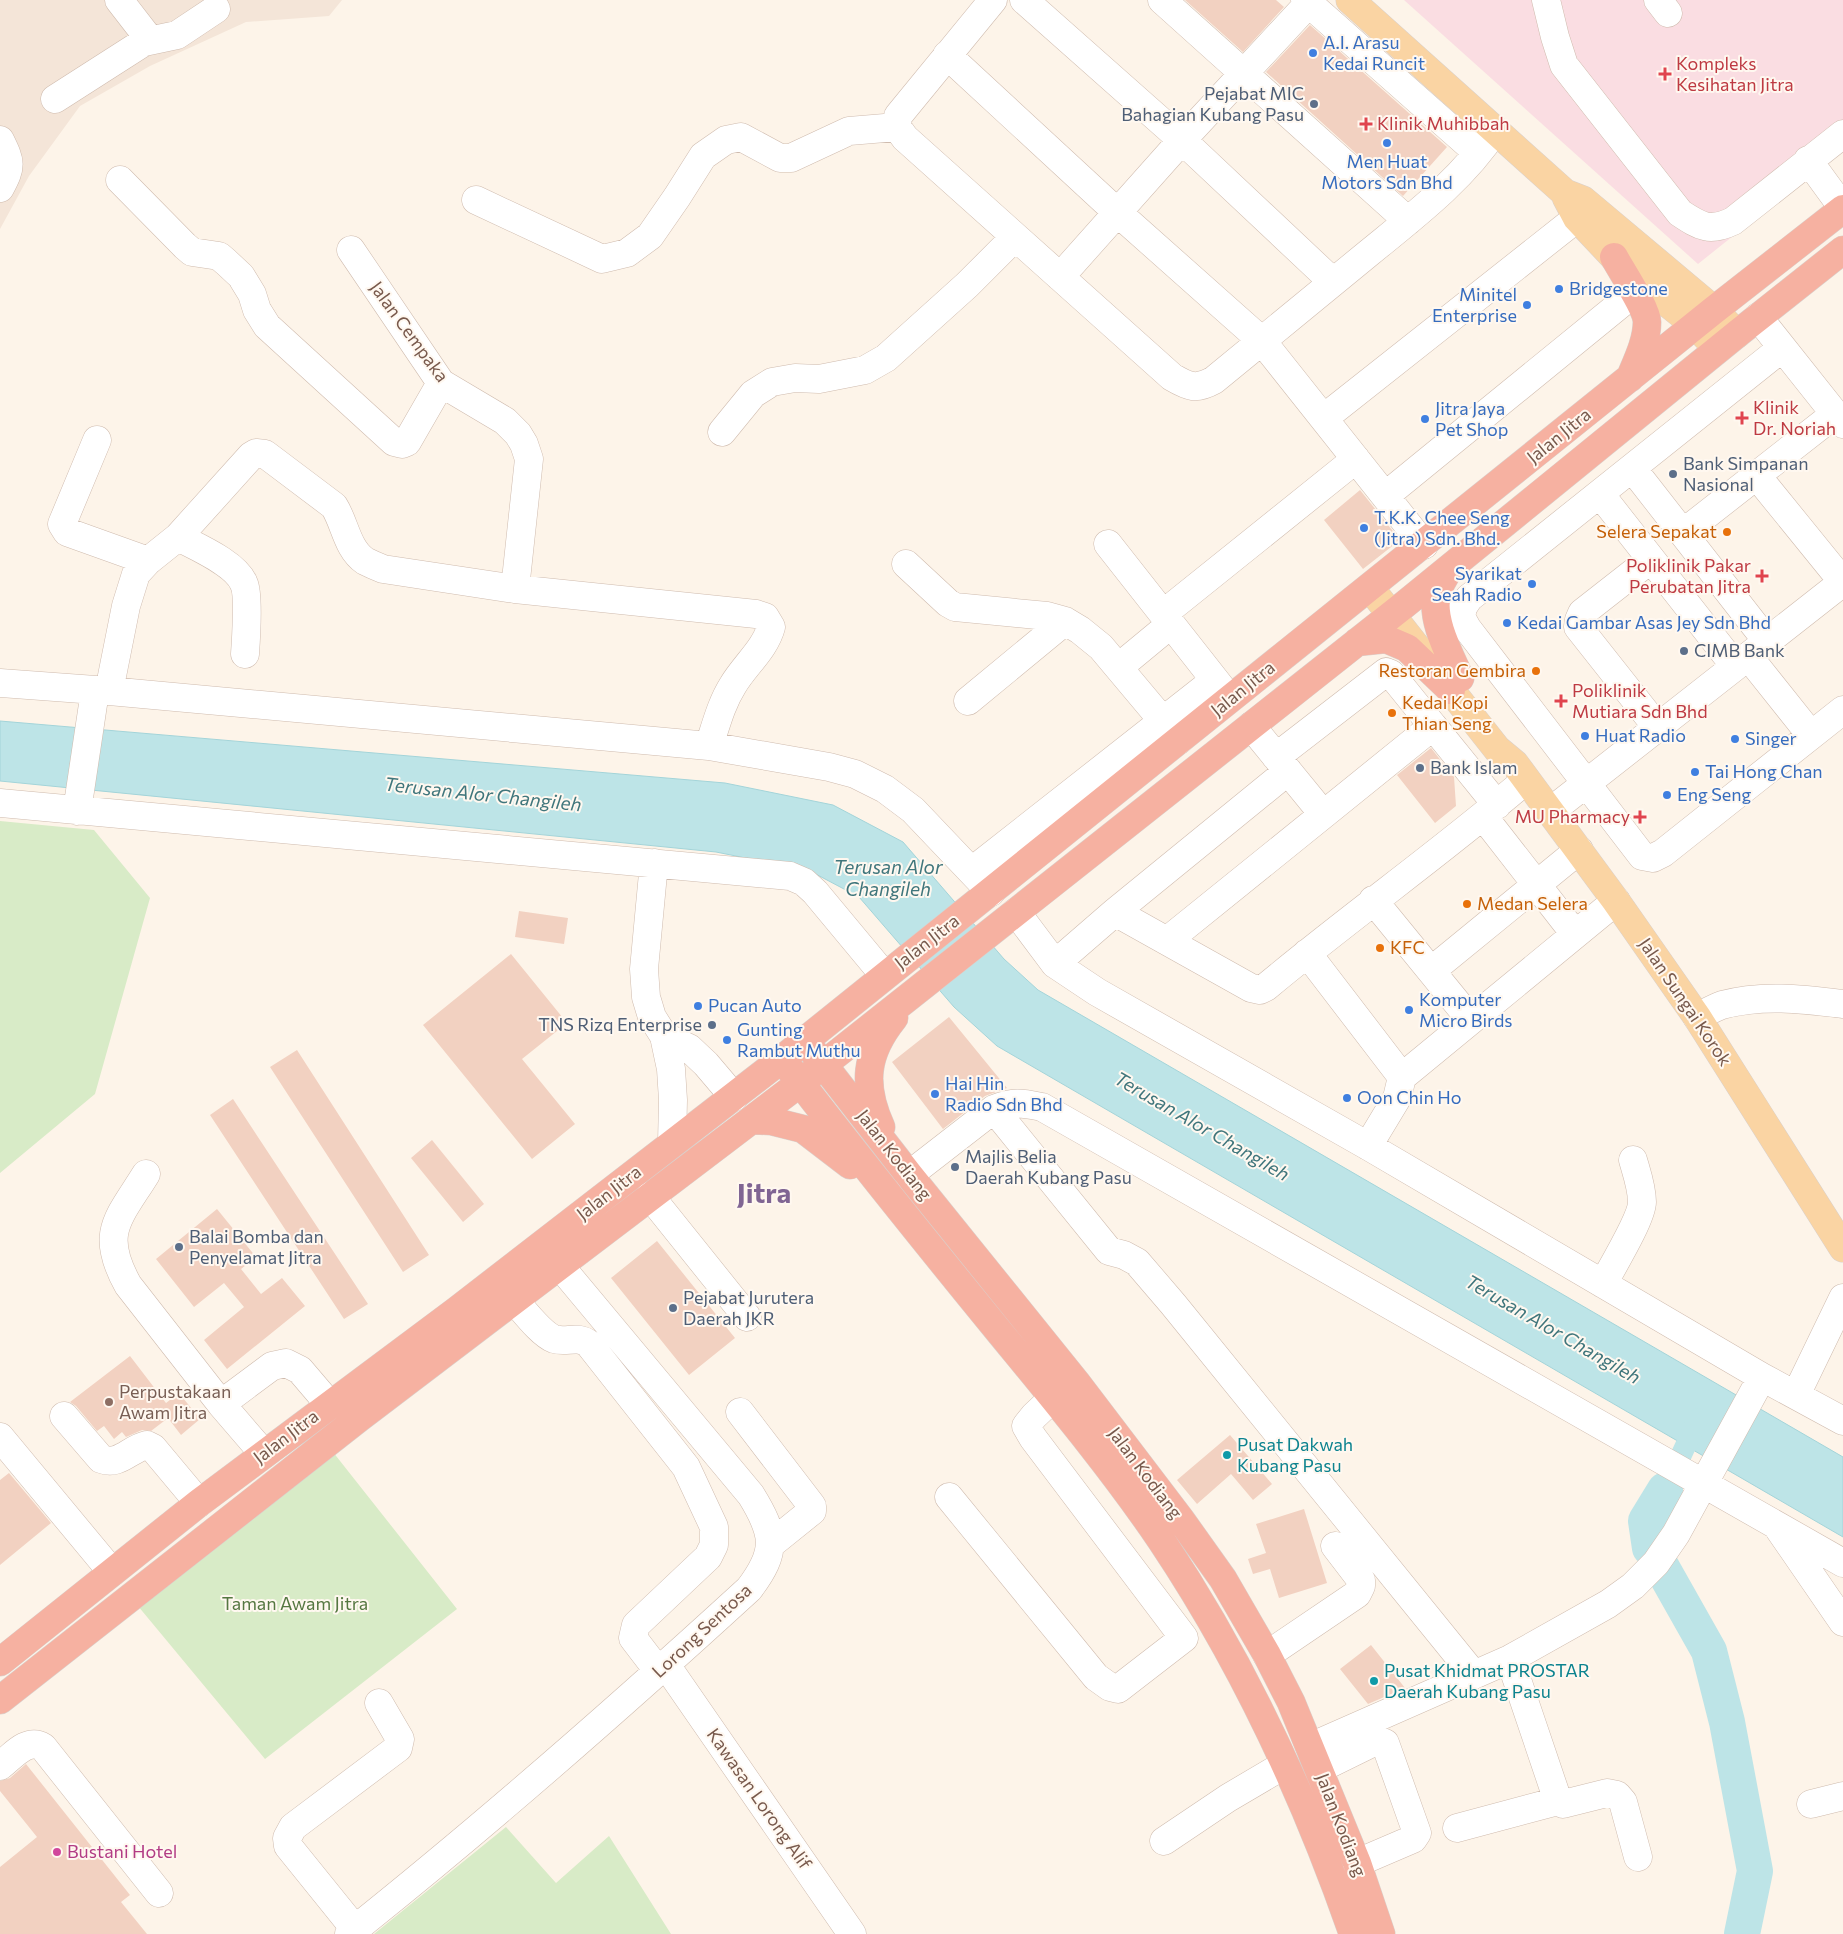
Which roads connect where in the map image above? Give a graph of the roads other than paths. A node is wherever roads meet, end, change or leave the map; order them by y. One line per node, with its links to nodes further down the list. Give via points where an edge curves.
1 (119, 0): 9 (street)
2 (993, 0): 10 (street)
3 (1024, 0): 17 (street)
4 (1162, 0): 11 (street)
5 (1350, 0): 14 (main road)
6 (1546, 0): 19 (street, via 1564,65 1680,213 1696,224 1708,228 1733,221)
7 (1307, 2): 11 (street); 18 (street)
8 (216, 9): 9 (street, via 178,34)
9 (150, 40): 12 (street)
10 (947, 55): 13 (street, via 898,116); 25 (street)
11 (1245, 74): 17 (street); 27 (street)
12 (55, 99)
13 (897, 127): 23 (street, via 849,131 791,158 780,158 742,137 726,140 703,156 650,236 627,253 602,259); 28 (street, via 905,138)
14 (1494, 130): 18 (street); 22 (main road)
15 (1843, 134): 19 (street)
16 (0, 140): 21 (street, via 10,164)
17 (1182, 140): 25 (street); 33 (street)
18 (1478, 153): 27 (street)
19 (1808, 160): 24 (street)
20 (120, 180): 41 (street, via 184,246 192,252 219,256 241,276 267,326 394,442 407,442)
21 (0, 188)
22 (1565, 193): 26 (main road); 36 (main road, via 1583,200)
23 (476, 200)
24 (1843, 208): 36 (highway, Jalan Jitra)
25 (1118, 213): 32 (street); 37 (street)
26 (1577, 218): 31 (main road); 42 (street)
27 (1408, 221): 33 (street)
28 (1015, 236): 32 (street); 44 (street, via 967,286 886,358 865,370 819,379 794,378 772,382 753,394)
29 (351, 250): 41 (street, Jalan Cempaka)
30 (1843, 250): 35 (highway, Jalan Jitra)
31 (1614, 257): 34 (highway); 36 (main road, via 1626,270)
32 (1060, 277): 37 (street, via 1172,377 1188,386 1202,387 1214,380)
33 (1333, 282): 37 (street)
34 (1634, 293): 40 (highway, via 1647,321); 50 (street)
35 (1758, 317): 38 (highway, Jalan Jitra); 39 (street)
36 (1705, 318): 38 (main road); 40 (highway, Jalan Jitra)
37 (1262, 341): 42 (street)
38 (1728, 341): 58 (highway, Jalan Jitra)
39 (1782, 348): 43 (street); 47 (street)
40 (1629, 379): 54 (highway, Jalan Jitra)
41 (441, 383): 61 (street, Jalan Cempaka, via 504,421 524,444 529,459)
42 (1324, 418): 46 (street)
43 (1839, 419): 48 (street)
44 (722, 432)
45 (97, 440): 56 (street, via 62,524 67,532)
46 (1356, 459): 50 (street); 63 (street)
47 (1632, 468): 49 (street); 51 (street)
48 (1757, 476): 51 (street); 59 (street)
49 (1600, 494): 55 (street); 83 (street, via 1469,598 1461,617)
50 (1385, 496): 54 (street)
51 (1683, 533): 67 (street)
52 (178, 537): 56 (street); 61 (street, via 251,456 265,454 334,506 352,546 364,560 383,570); 66 (street, via 218,558 245,584)
53 (1108, 544): 63 (street)
54 (1424, 544): 60 (highway, Jalan Jitra)
55 (1651, 559): 67 (street); 77 (street, via 1582,613 1578,627)
56 (148, 561): 72 (street, via 136,574 131,586)
57 (906, 564): 64 (street, via 954,607 1046,616)
58 (1449, 569): 62 (highway, Jalan Jitra); 70 (highway, via 1437,594 1436,614)
59 (1843, 582): 67 (street)
60 (1376, 583): 62 (main road, Jalan Sungai Korok); 71 (highway, Jalan Jitra)
61 (515, 589): 80 (street, via 765,617 771,626 768,637 723,702)
62 (1398, 610): 65 (highway, Jalan Jitra); 70 (main road, Jalan Sungai Korok)
63 (1167, 619): 68 (street); 71 (street)
64 (1065, 621): 68 (street, via 1101,647); 73 (street)
65 (1357, 642): 70 (highway, via 1386,640 1407,648); 75 (highway, Jalan Jitra)
66 (246, 654)
67 (1750, 654): 77 (street); 79 (street)
68 (1118, 667): 78 (street)
69 (0, 683): 72 (street)
70 (1456, 684): 82 (main road, Jalan Sungai Korok, via 1497,749)
71 (1223, 690): 78 (highway, Jalan Jitra)
72 (99, 699): 80 (street); 84 (street)
73 (968, 701)
74 (1843, 710): 79 (street)
75 (1251, 726): 81 (street); 97 (highway, Jalan Jitra)
76 (1433, 726): 81 (street, via 1386,672); 86 (street); 88 (street)
77 (1657, 727): 83 (street)
78 (1171, 730): 91 (street); 93 (highway, Jalan Jitra)
79 (1811, 736): 83 (street, via 1653,858 1642,856)
80 (709, 746): 91 (street, via 855,774 885,789 914,810)
81 (1282, 764): 88 (street); 96 (street)
82 (1521, 772): 86 (street); 87 (main road, Jalan Sungai Korok)
83 (1584, 783): 87 (street)
84 (78, 802): 85 (street); 90 (street, via 237,827)
85 (0, 804)
86 (1490, 811): 92 (street); 94 (street)
87 (1551, 811): 89 (main road, Jalan Sungai Korok)
88 (1323, 814): 99 (street)
89 (1579, 850): 92 (street); 95 (main road, Jalan Sungai Korok)
90 (654, 863): 102 (street, via 790,876 804,882); 108 (street, via 644,968 646,997 652,1017)
91 (972, 871): 93 (street)
92 (1536, 887): 98 (street); 103 (street)
93 (987, 894): 102 (highway, Jalan Jitra)
94 (1373, 900): 100 (street); 103 (street)
95 (1616, 901): 98 (street); 106 (main road, Jalan Sungai Korok)
96 (1115, 912): 99 (street); 101 (street)
97 (1010, 917): 101 (street); 104 (highway, Jalan Jitra)
98 (1575, 934): 107 (street)
99 (1168, 940): 100 (street, via 1251,988 1260,990)
100 (1307, 953): 112 (street)
101 (1055, 964): 118 (street, via 1097,992)
102 (894, 968): 109 (highway, Jalan Jitra)
103 (1432, 971): 107 (street)
104 (920, 988): 111 (highway, Jalan Jitra); 120 (highway, via 874,1048 868,1073 869,1094 876,1116)
105 (1843, 1004): 106 (street, via 1760,998 1721,1006)
106 (1697, 1017): 124 (main road, Jalan Sungai Korok)
107 (1471, 1020): 112 (street)
108 (664, 1036): 114 (street, via 689,1048); 117 (street, via 671,1069)
109 (805, 1040): 110 (highway, Jalan Jitra); 111 (highway, Jalan Kodiang)
110 (782, 1059): 113 (highway, Jalan Kodiang); 114 (highway, Jalan Jitra)
111 (823, 1064): 113 (highway, Jalan Jitra); 120 (highway, Jalan Kodiang)
112 (1402, 1077): 118 (street, via 1397,1098)
113 (800, 1083): 116 (highway, Jalan Jitra); 123 (highway, Jalan Kodiang)
114 (734, 1096): 117 (highway, Jalan Jitra)
115 (994, 1109): 120 (street); 141 (street, via 1021,1102 1042,1107 1656,1456); 156 (street, via 1109,1251 1137,1262 1173,1304)
116 (752, 1120): 122 (highway, Jalan Jitra); 123 (highway, via 804,1129)
117 (672, 1143): 134 (highway, Jalan Jitra, via 487,1288)
118 (1368, 1146): 126 (street)
119 (1633, 1160): 126 (street, via 1642,1204)
120 (902, 1166): 152 (highway, Jalan Kodiang, via 1076,1382 1181,1520 1223,1580)
121 (146, 1174): 133 (street, via 114,1227 112,1246 118,1267 128,1285)
122 (650, 1196): 125 (highway, Jalan Jitra); 129 (street)
123 (894, 1204): 132 (highway, Jalan Kodiang)
124 (1843, 1248)
125 (560, 1266): 128 (highway, Jalan Jitra); 145 (street, via 750,1495 764,1516)
126 (1603, 1284): 130 (street)
127 (1843, 1298): 131 (street)
128 (514, 1300): 138 (highway, Jalan Jitra); 155 (street, Kawasan Lorong Alif, via 541,1330 554,1339 582,1340 589,1344 686,1467 714,1528 714,1545 708,1557 636,1625 633,1638)
129 (747, 1317)
130 (1757, 1385): 131 (street); 141 (street)
131 (1796, 1395): 137 (street)
132 (1053, 1398): 149 (highway, Jalan Kodiang, via 1149,1524); 151 (street, via 1026,1426)
133 (221, 1404): 134 (street, via 272,1366 286,1363 300,1370); 140 (street)
134 (329, 1404): 138 (highway); 140 (highway, Jalan Jitra)
135 (740, 1412): 145 (street, via 812,1506 812,1511)
136 (64, 1416): 143 (street, via 100,1459 115,1462 139,1447 147,1445 153,1448)
137 (1843, 1421)
138 (347, 1428): 157 (highway, Jalan Jitra)
139 (0, 1437): 148 (street)
140 (264, 1454): 143 (highway, Jalan Jitra)
141 (1700, 1475): 144 (street); 153 (street, via 1676,1534 1656,1563 1634,1586)
142 (948, 1497): 151 (street, via 1096,1677 1110,1688 1118,1689)
143 (199, 1503): 148 (highway, Jalan Jitra)
144 (1773, 1522): 147 (street); 150 (street)
145 (771, 1544): 155 (street, Lorong Sentosa, via 761,1574 749,1589)
146 (1335, 1546): 152 (street, via 1361,1580 1357,1594)
147 (1843, 1563)
148 (112, 1572): 154 (highway, Jalan Jitra)
149 (1210, 1618): 151 (street); 160 (highway, Jalan Kodiang, via 1242,1676)
150 (1843, 1622)
151 (1184, 1638)
152 (1267, 1655): 159 (highway, Jalan Kodiang)
153 (1510, 1660): 156 (street); 163 (street)
154 (0, 1662)
155 (663, 1668): 170 (street, Lorong Sentosa, via 446,1856); 171 (street, Kawasan Lorong Alif)
156 (1474, 1675): 159 (street)
157 (0, 1700)
158 (379, 1703): 170 (street, via 400,1739 398,1748 293,1827 287,1838 288,1846)
159 (1315, 1758): 168 (highway, Jalan Kodiang); 168 (street, via 1378,1740 1385,1743 1417,1833 1414,1839)
160 (1284, 1765): 166 (street); 172 (highway, Jalan Kodiang)
161 (0, 1766): 169 (street, via 29,1743 43,1747)
162 (1843, 1796): 164 (street)
163 (1558, 1801): 165 (street); 167 (street, via 1564,1804 1607,1793 1617,1794 1623,1802)
164 (1812, 1804)
165 (1456, 1828)
166 (1164, 1841)
167 (1638, 1857)
168 (1356, 1863): 173 (highway, Jalan Kodiang)
169 (159, 1894)
170 (352, 1932)
171 (852, 1934)
172 (1353, 1934)
173 (1381, 1934)

